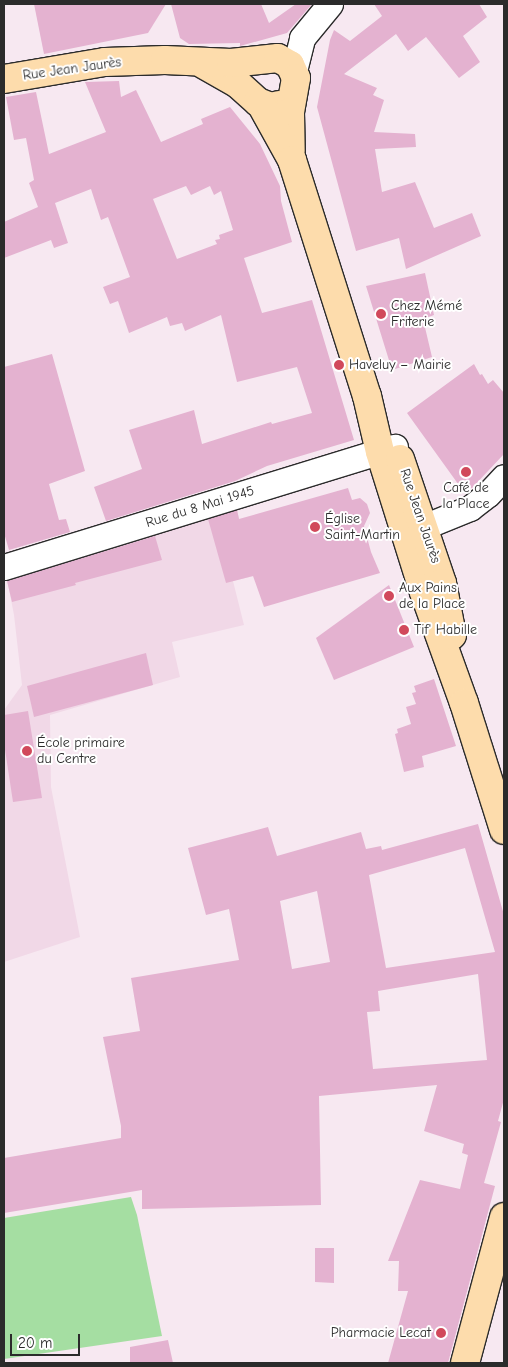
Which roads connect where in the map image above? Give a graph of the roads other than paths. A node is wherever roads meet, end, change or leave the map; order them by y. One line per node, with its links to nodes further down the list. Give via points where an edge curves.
1 (330, 4): 5 (street, via 302,38)
2 (260, 60): 3 (main road, Rue Jean Jaurès); 5 (main road, Rue Jean Jaurès, via 281,59); 6 (main road, Rue Jean Jaurès, via 248,77)
3 (200, 62): 4 (main road, Rue Jean Jaurès, via 105,62); 6 (main road, Rue Jean Jaurès, via 223,74)
4 (4, 79)
5 (293, 84): 6 (main road, via 278,106); 7 (main road, Rue Jean Jaurès, via 289,122)
6 (256, 99): 7 (main road, Rue Jean Jaurès)
7 (292, 160): 8 (main road, Rue Jean Jaurès, via 367,396)
8 (388, 450): 10 (main road, Rue Jean Jaurès); 11 (street, Rue du 8 Mai 1945)
9 (504, 477): 10 (street, via 478,503)
10 (416, 530): 12 (main road, Rue Jean Jaurès, via 436,630 464,703)
11 (4, 567)
12 (504, 830)
13 (503, 1226): 14 (main road)
14 (465, 1363)

